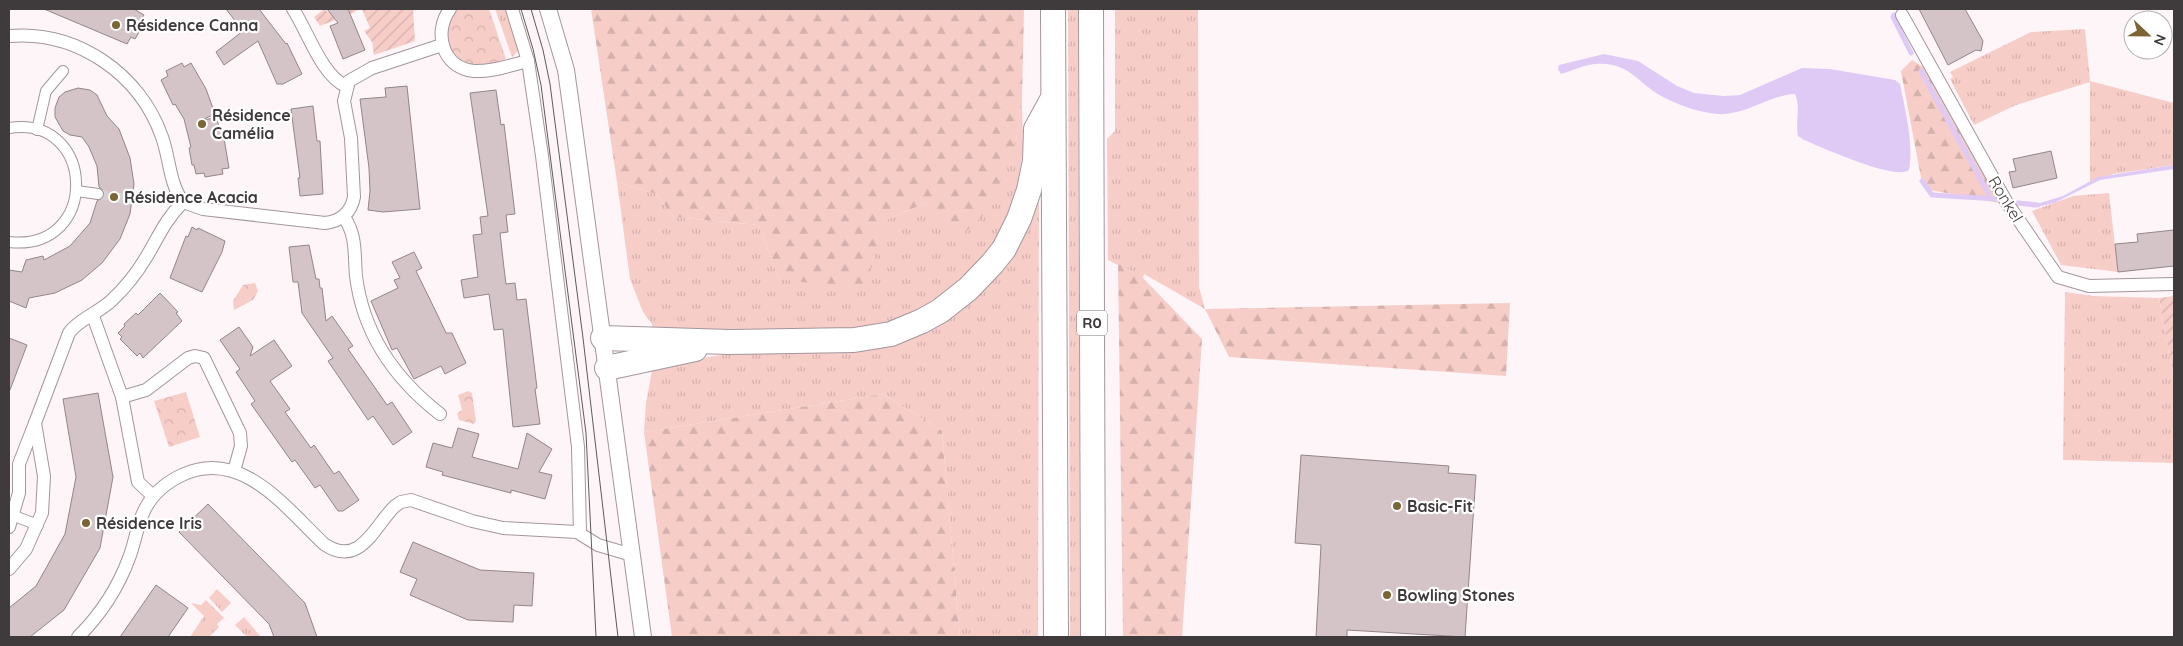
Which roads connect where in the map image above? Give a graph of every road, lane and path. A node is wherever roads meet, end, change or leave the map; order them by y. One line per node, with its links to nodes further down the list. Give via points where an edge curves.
1 (293, 9): 12 (street, via 326,71)
2 (450, 9): 9 (street, via 442,24)
3 (512, 9): 10 (street)
4 (548, 9): 23 (street, via 566,70)
5 (1054, 9): 13 (highway, R0)
6 (1091, 9): 39 (highway, R0)
7 (1902, 15): 21 (street, Ronkel, via 2008,203 2058,277 2089,286)
8 (9, 36): 18 (street, via 43,37 72,45 98,57 124,77 154,116 174,186)
9 (442, 45): 10 (street, via 453,62 471,71); 12 (street, via 366,71 352,78)
10 (528, 61): 33 (street, via 577,438)
11 (62, 71): 15 (street, via 46,91)
12 (346, 86): 19 (street, via 344,101 351,138 354,189 353,205)
13 (1054, 96): 24 (highway, via 1036,129 1035,161 1029,190 1012,234 992,264 947,306 907,328 873,338); 38 (highway, R0)
14 (9, 128): 15 (street)
15 (37, 130): 16 (street, via 64,149 75,168)
16 (77, 191): 17 (street); 20 (street, via 72,208 57,228 34,240)
17 (98, 194)
18 (183, 202): 19 (street, via 203,209 325,223); 22 (street, via 162,227 138,270)
19 (344, 217): 27 (street, via 352,228 361,303 376,341 398,375)
20 (9, 242)
21 (2174, 284)
22 (93, 316): 26 (street); 28 (street, via 73,327 69,334)
23 (603, 338): 24 (highway); 25 (street)
24 (729, 342): 25 (highway)
25 (607, 368): 34 (street)
26 (122, 397): 29 (street, via 146,390 188,358 204,358 240,433 241,446); 30 (street, via 136,476 141,487)
27 (440, 414)
28 (35, 423): 31 (street, via 19,464 19,493); 32 (street, via 45,488)
29 (234, 471): 30 (street, via 215,468 188,472 166,484); 33 (street, via 257,481 324,544 342,551 364,545 390,510 406,500 503,528)
30 (153, 496): 36 (street, via 114,591 93,622)
31 (10, 519): 32 (street)
32 (38, 525): 35 (street, via 26,549)
33 (580, 534): 34 (street, via 598,545)
34 (632, 555): 37 (street)
35 (9, 569)
36 (78, 637)
37 (643, 637)
38 (1056, 637)
39 (1093, 637)

